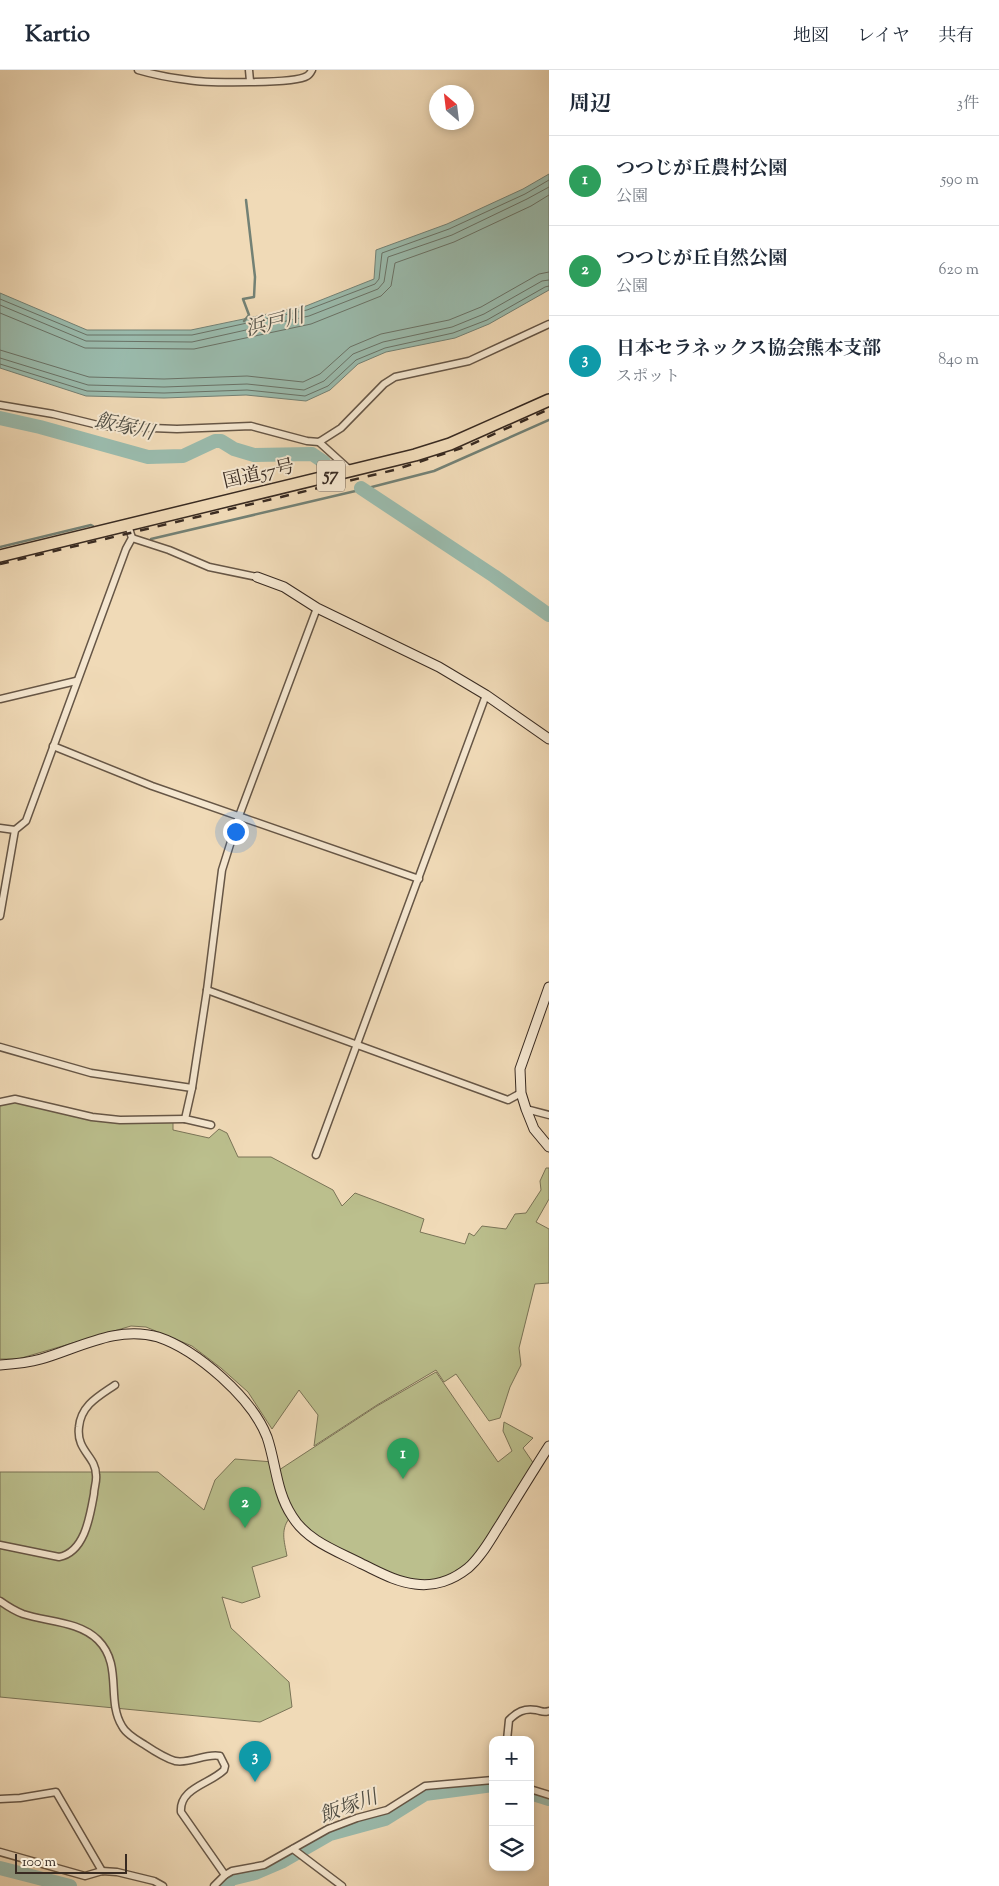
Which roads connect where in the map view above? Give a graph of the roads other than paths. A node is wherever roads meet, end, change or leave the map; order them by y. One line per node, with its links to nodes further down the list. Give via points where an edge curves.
1 (138, 70): 4 (street, via 157,76 218,83)
2 (249, 70): 4 (street)
3 (312, 70): 4 (street, via 302,78)
4 (250, 81)
5 (549, 324): 8 (street, via 469,361 396,377 384,384 341,428)
6 (549, 400): 9 (highway, 国道57号 / 57, via 450,444)
7 (0, 405): 8 (street, via 102,426 251,426)
8 (319, 442): 9 (street)
9 (352, 471): 10 (highway, 国道57号 / 57)
10 (128, 525): 11 (street); 12 (highway, 国道57号 / 57)
11 (132, 538): 13 (street, via 209,566); 15 (street)
12 (0, 556)
13 (257, 577): 14 (street, via 284,587)
14 (317, 608): 16 (street, via 439,667); 20 (street)
15 (76, 681): 17 (street); 19 (street)
16 (486, 695): 18 (street); 23 (street)
17 (0, 698)
18 (549, 739)
19 (53, 746): 20 (street, via 152,786); 22 (street, via 26,821)
20 (239, 816): 23 (street); 26 (street, via 222,870)
21 (0, 828): 22 (street)
22 (15, 830): 24 (street)
23 (419, 880): 27 (street)
24 (0, 916)
25 (549, 987): 30 (street, via 520,1069)
26 (208, 990): 27 (street); 29 (street)
27 (357, 1046): 30 (street, via 508,1100); 37 (street)
28 (0, 1047): 29 (street, via 91,1073)
29 (192, 1088): 34 (street)
30 (521, 1093): 32 (street)
31 (0, 1102): 34 (street, via 15,1099 92,1117 120,1120)
32 (526, 1109): 33 (street); 36 (street, via 534,1129)
33 (549, 1115)
34 (185, 1119): 35 (street)
35 (211, 1125)
36 (549, 1147)
37 (316, 1155)
38 (0, 1365): 40 (street, via 41,1359 114,1334 158,1337 180,1347 224,1379 248,1404 266,1436 281,1494 301,1528 316,1540 386,1576 415,1584 446,1581 463,1572 479,1557)
39 (115, 1385): 41 (street, via 93,1400 85,1409 79,1425 81,1447 96,1475 90,1517 72,1552 59,1557)
40 (549, 1446)
41 (0, 1545)
42 (0, 1601): 52 (street, via 23,1614 81,1628 99,1640 111,1661 116,1709 122,1726 133,1738 175,1761 199,1760 213,1754 220,1756 224,1770 185,1795 181,1812)
43 (549, 1710): 44 (street, via 520,1710 509,1720)
44 (507, 1736)
45 (489, 1780): 49 (street, via 425,1786 388,1810 328,1829)
46 (534, 1789): 47 (street)
47 (549, 1795)
48 (0, 1799): 51 (street, via 56,1792)
49 (293, 1849): 52 (street, via 264,1865 232,1870); 55 (street)
50 (0, 1852): 51 (street, via 84,1876)
51 (102, 1871): 53 (street, via 154,1881)
52 (225, 1875): 54 (street)
53 (163, 1886)
54 (214, 1886)
55 (342, 1886)

